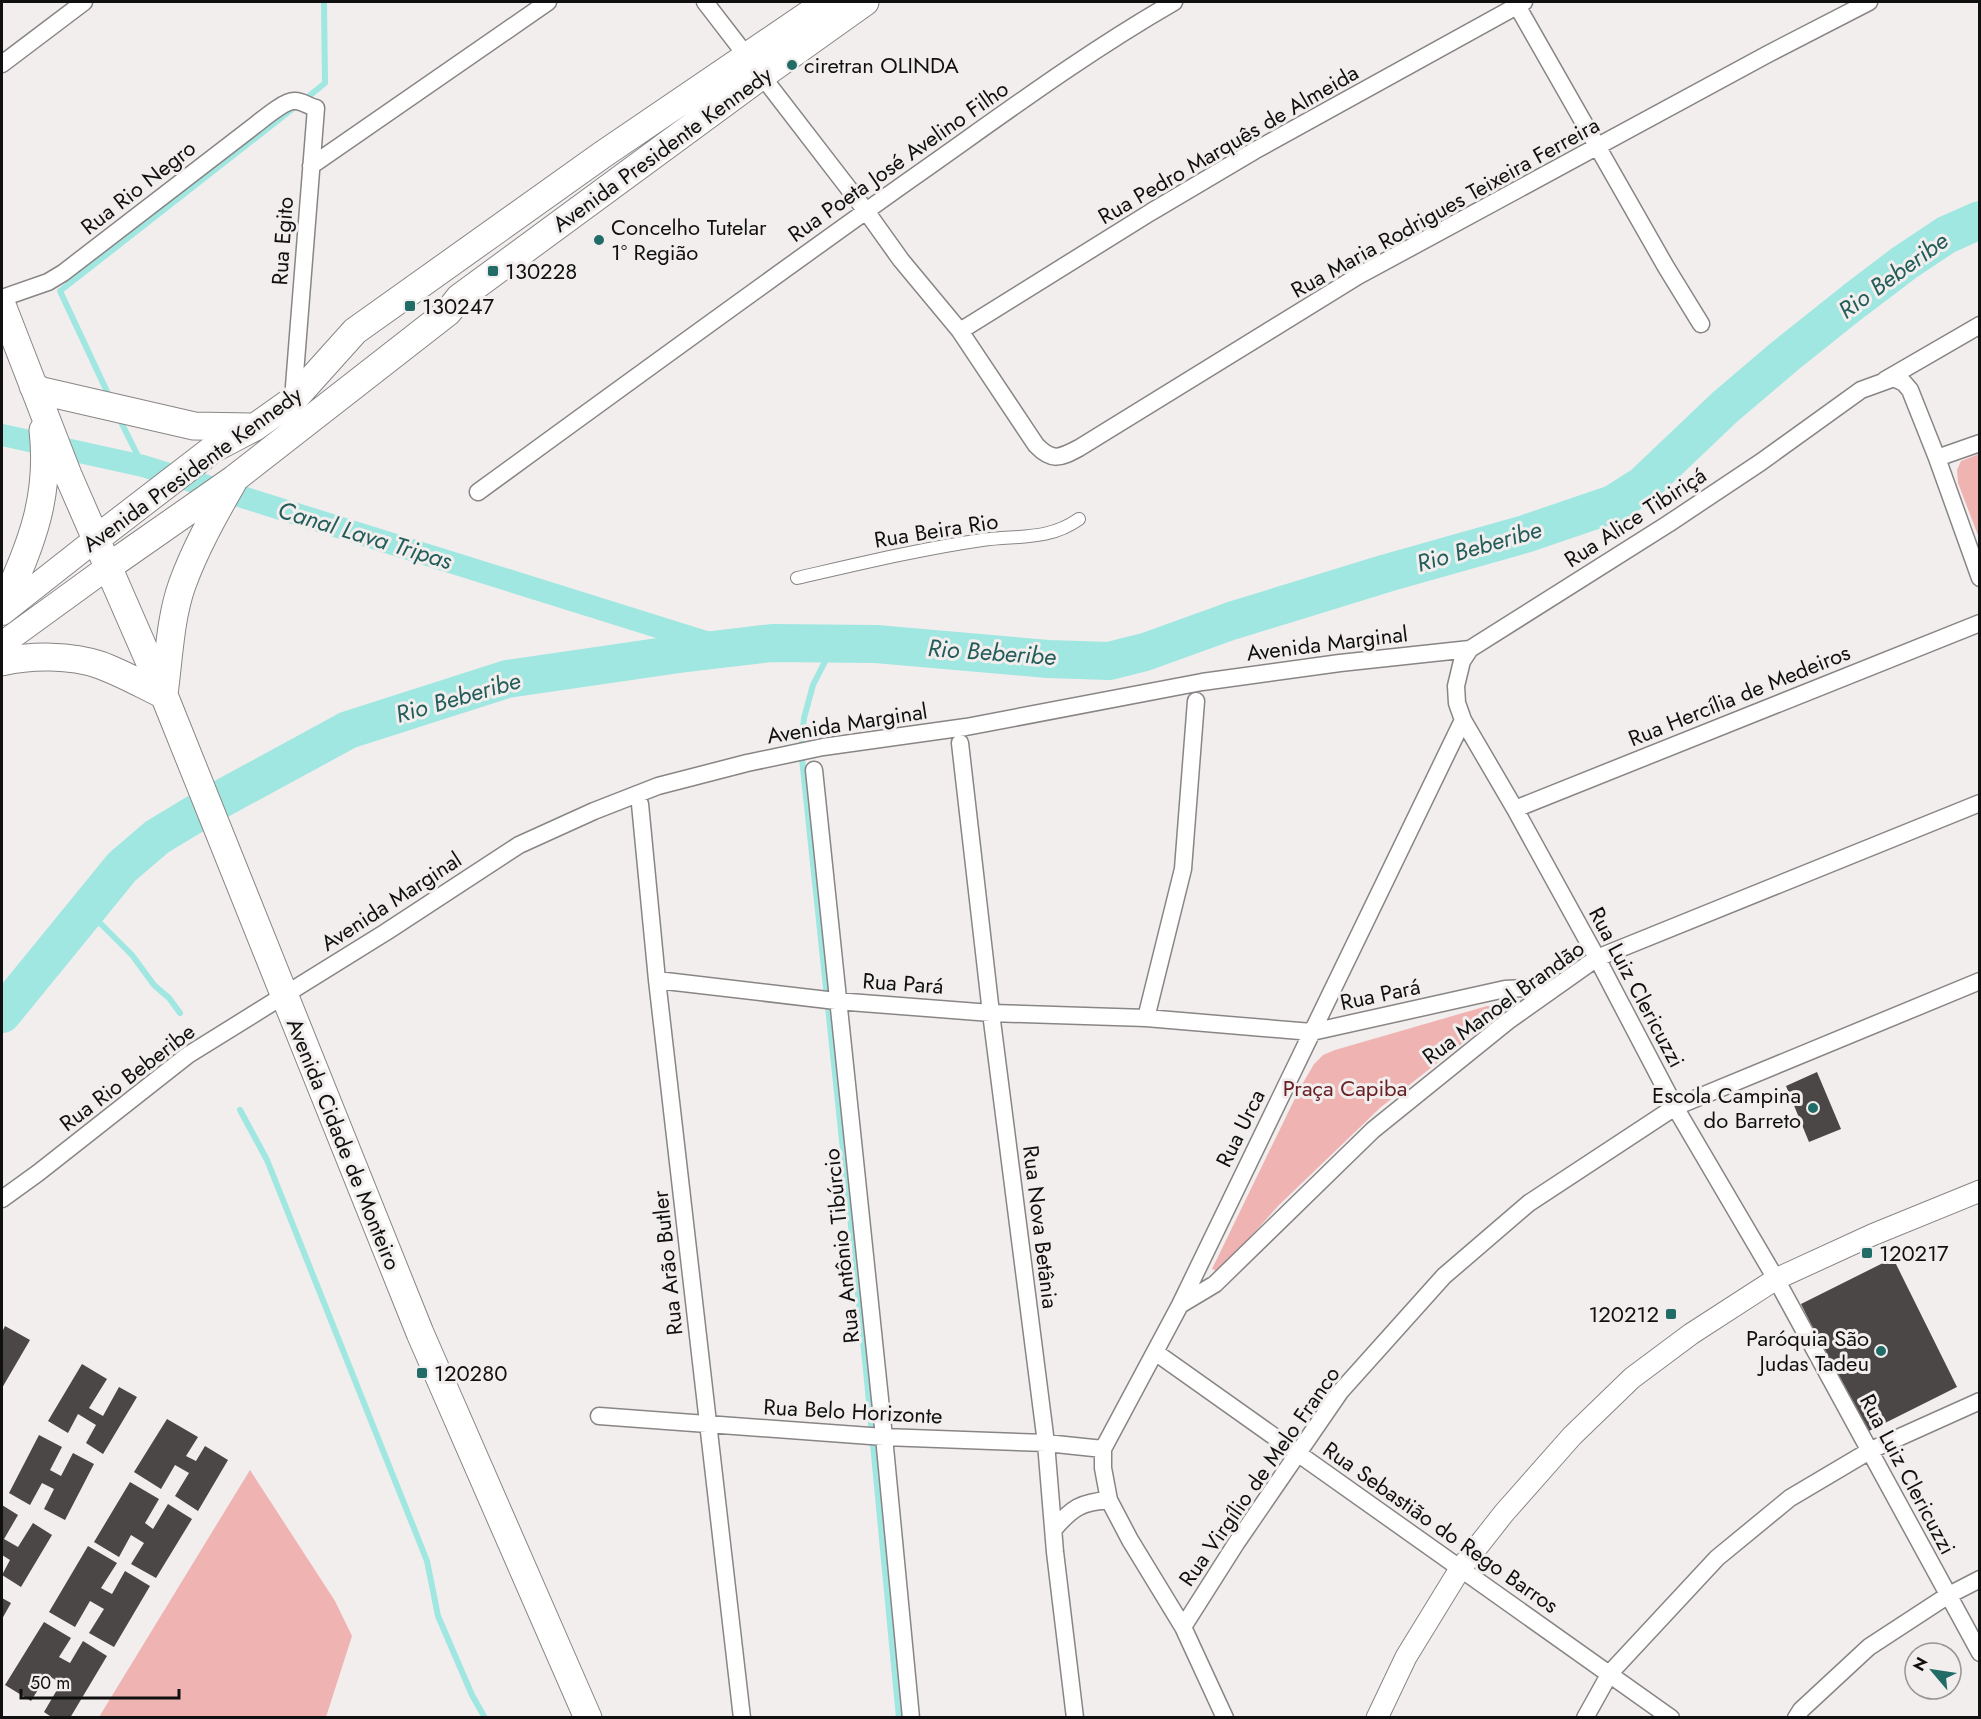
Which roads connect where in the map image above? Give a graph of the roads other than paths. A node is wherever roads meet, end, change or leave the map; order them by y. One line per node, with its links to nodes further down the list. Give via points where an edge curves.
1 (84, 2): 9 (street)
2 (548, 2): 13 (street)
3 (705, 2): 10 (street)
4 (827, 2): 10 (main road, Avenida Presidente Kennedy)
5 (865, 2): 10 (main road, Avenida Presidente Kennedy)
6 (1174, 2): 14 (street, Rua Poeta José Avelino Filho, via 1114,36)
7 (1869, 2): 12 (street, Rua Maria Rodrigues Teixeira Ferreira)
8 (1518, 3): 12 (street); 19 (street, Rua Pedro Marquês de Almeida, via 1254,151)
9 (2, 64)
10 (754, 65): 14 (street); 23 (main road, Avenida Presidente Kennedy, via 602,155 355,331); 28 (main road, Avenida Presidente Kennedy, via 459,298 430,305 354,364 318,414)
11 (295, 100): 13 (street, Rua Egito, via 316,108); 15 (street, Rua Rio Negro, via 254,126 63,273)
12 (1597, 148): 17 (street); 19 (street, Rua Maria Rodrigues Teixeira Ferreira, via 1358,276 1065,456 1048,456 1036,445)
13 (311, 166): 23 (street, Rua Egito)
14 (866, 211): 19 (street); 29 (street, Rua Poeta José Avelino Filho)
15 (2, 298)
16 (2, 305): 20 (main road, Avenida Cidade de Monteiro)
17 (1701, 324)
18 (1980, 325): 21 (street)
19 (960, 331)
20 (9, 341): 22 (main road, Avenida Cidade de Monteiro)
21 (1885, 380): 27 (street, via 1894,378 1910,390); 38 (street, Rua Alice Tibiriçá, via 1861,390 1668,524)
22 (39, 399): 24 (main road, via 130,410 210,427); 26 (main road, Avenida Cidade de Monteiro)
23 (293, 400): 24 (main road, Avenida Presidente Kennedy)
24 (255, 427): 31 (main road, Avenida Presidente Kennedy, via 213,449)
25 (1980, 443): 27 (street)
26 (54, 457): 31 (main road, Avenida Cidade de Monteiro); 35 (main road, via 32,539)
27 (1937, 458): 34 (street)
28 (244, 471): 32 (main road, Avenida Presidente Kennedy); 40 (main road, via 213,517 182,586 172,628)
29 (478, 492)
30 (1079, 519): 33 (street, Rua Beira Rio, via 1066,528 1033,537 984,540)
31 (96, 539): 32 (main road, Avenida Cidade de Monteiro); 35 (main road, Avenida Presidente Kennedy)
32 (108, 567): 37 (main road, Avenida Presidente Kennedy); 40 (main road, Avenida Cidade de Monteiro)
33 (797, 578)
34 (1980, 578)
35 (2, 612)
36 (1980, 623): 47 (street, Rua Hercília de Medeiros)
37 (2, 644)
38 (1470, 649): 42 (street, via 1462,661 1456,686); 52 (street, Avenida Marginal, via 1202,682 966,727 823,747 657,786 519,845)
39 (2, 662): 40 (main road, via 54,657 98,664)
40 (164, 695): 52 (main road, Avenida Cidade de Monteiro)
41 (1196, 701): 55 (street, via 1183,869)
42 (1462, 720): 47 (street, Rua Luiz Clericuzzi); 56 (street, Rua Urca)
43 (960, 743): 54 (street, Rua Nova Betânia)
44 (814, 771): 53 (street, Rua Antônio Tibúrcio)
45 (1980, 802): 48 (street, Rua Manoel Brandão)
46 (640, 804): 49 (street, Rua Arão Butler)
47 (1515, 809): 48 (street, Rua Luiz Clericuzzi)
48 (1597, 958): 51 (street, Rua Manoel Brandão); 57 (street, Rua Luiz Clericuzzi)
49 (657, 980): 53 (street, Rua Pará); 65 (street, Rua Arão Butler)
50 (1980, 981): 57 (street, Rua Virgílio de Melo Franco)
51 (1551, 990): 56 (street, Rua Pará, via 1505,989); 61 (street, Rua Manoel Brandão, via 1373,1130 1215,1284)
52 (284, 996): 59 (street, Rua Rio Beberibe, via 188,1055); 79 (main road, Avenida Cidade de Monteiro, via 420,1333)
53 (836, 1000): 54 (street, Rua Pará); 66 (street, Rua Antônio Tibúrcio)
54 (991, 1012): 55 (street, Rua Pará); 67 (street, Rua Nova Betânia)
55 (1146, 1018): 56 (street, Rua Pará)
56 (1312, 1032): 61 (street, Rua Urca)
57 (1675, 1107): 60 (street, Rua Luiz Clericuzzi); 70 (street, Rua Virgílio de Melo Franco, via 1529,1203 1444,1276 1340,1392)
58 (1980, 1191): 60 (street, via 1872,1234)
59 (2, 1199)
60 (1776, 1280): 69 (street, Rua Luiz Clericuzzi); 73 (street, via 1691,1334 1632,1378 1572,1436)
61 (1180, 1305): 62 (street, Rua Urca)
62 (1155, 1352): 68 (street, Rua Urca); 70 (street, Rua Sebastião do Rego Barros)
63 (1980, 1401): 69 (street)
64 (599, 1416): 65 (street, Rua Belo Horizonte)
65 (708, 1424): 66 (street, Rua Belo Horizonte); 80 (street, Rua Arão Butler)
66 (883, 1437): 67 (street, Rua Belo Horizonte); 81 (street, Rua Antônio Tibúrcio)
67 (1046, 1443): 68 (street, Rua Belo Horizonte); 72 (street, Rua Nova Betânia)
68 (1103, 1449): 71 (street)
69 (1870, 1450): 75 (street, Rua Luiz Clericuzzi); 78 (street, via 1790,1498 1717,1558)
70 (1297, 1453): 73 (street, Rua Sebastião do Rego Barros); 76 (street, Rua Virgílio de Melo Franco)
71 (1109, 1500): 72 (street, via 1079,1505); 76 (street)
72 (1054, 1528): 82 (street, Rua Nova Betânia)
73 (1460, 1569): 78 (street, Rua Sebastião do Rego Barros); 84 (street, via 1406,1656)
74 (1980, 1579): 75 (street)
75 (1947, 1596): 77 (street, Rua Luiz Clericuzzi); 87 (street, via 1869,1647)
76 (1183, 1628): 83 (street)
77 (1980, 1653)
78 (1610, 1673): 85 (street); 86 (street, Rua Sebastião do Rego Barros)
79 (588, 1718)
80 (742, 1718)
81 (911, 1718)
82 (1075, 1718)
83 (1224, 1718)
84 (1377, 1718)
85 (1585, 1718)
86 (1671, 1718)
87 (1796, 1718)

